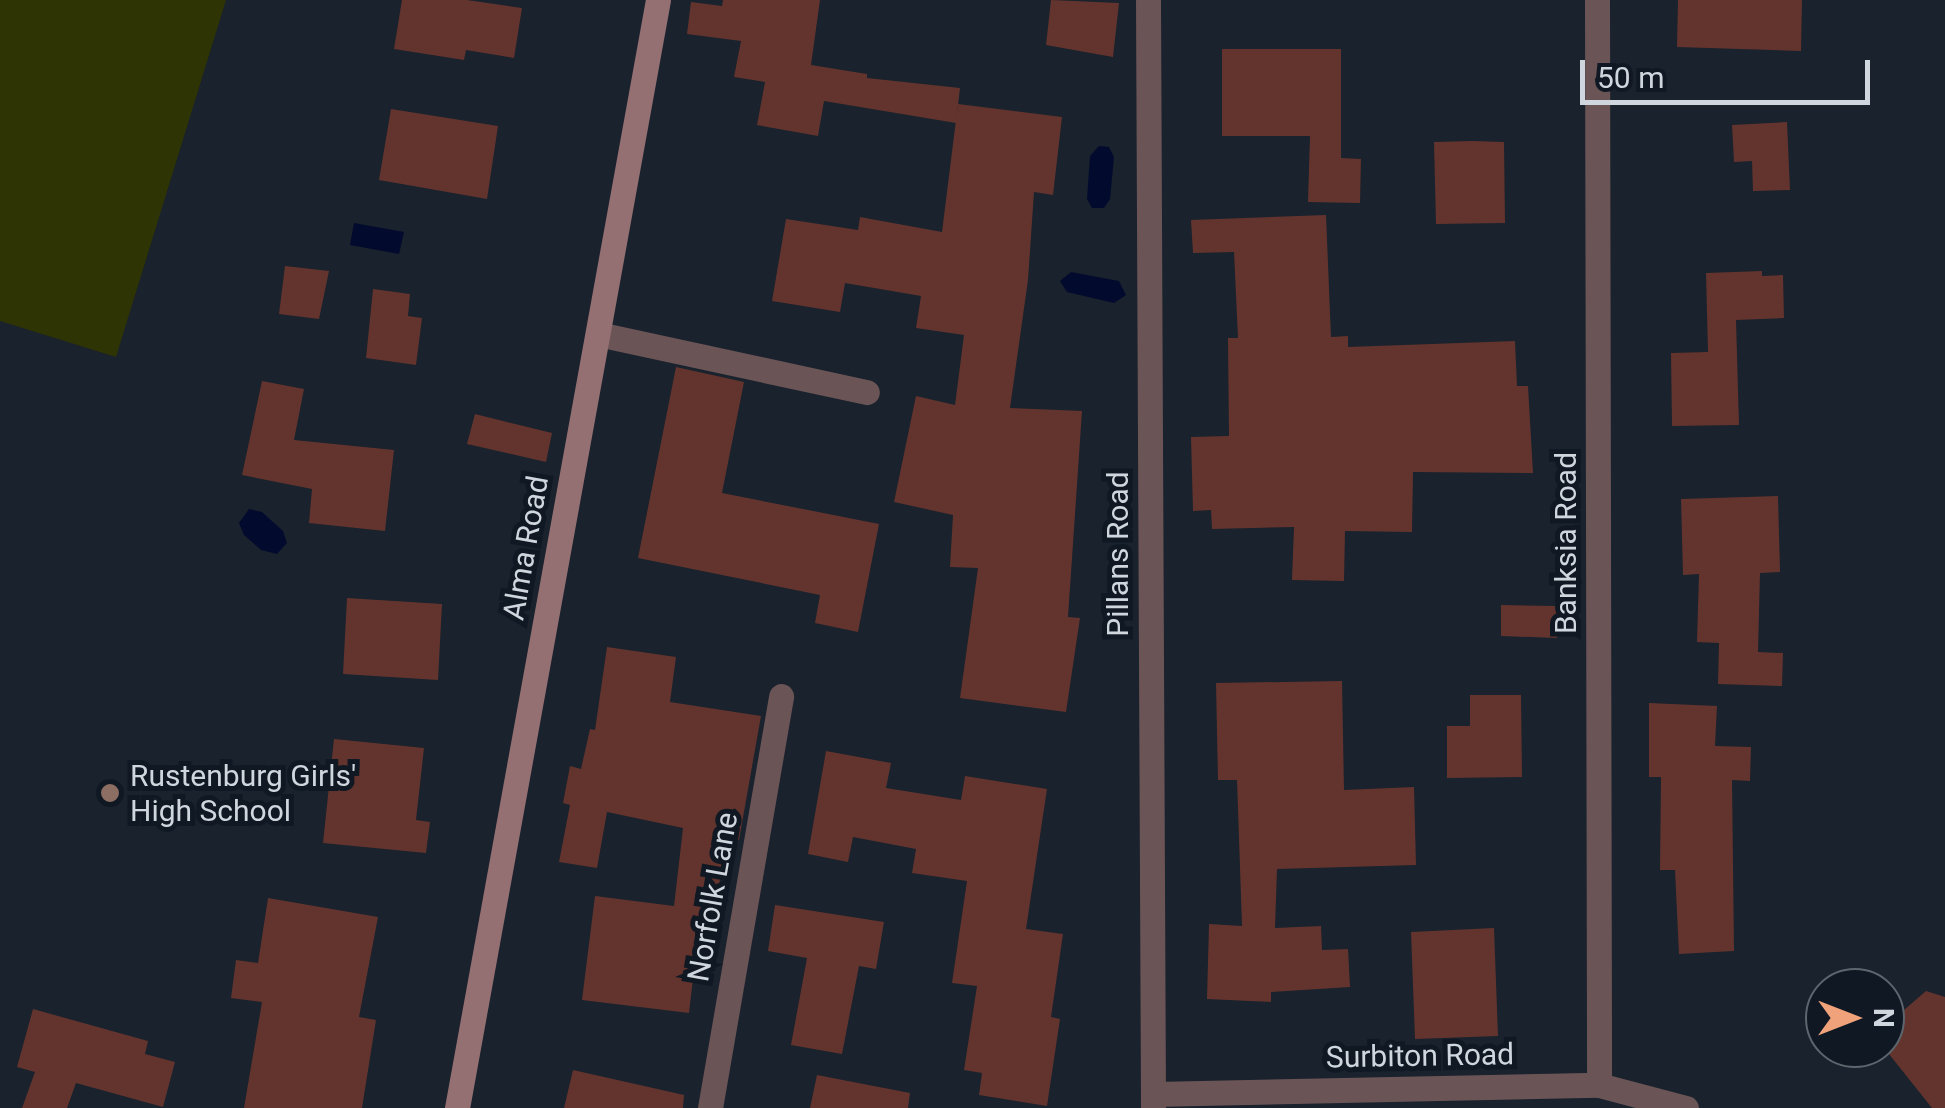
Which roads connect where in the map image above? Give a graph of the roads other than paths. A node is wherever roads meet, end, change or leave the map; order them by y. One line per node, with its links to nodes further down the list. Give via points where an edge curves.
1 (658, 0): 4 (street, Alma Road)
2 (1148, 0): 8 (street, Pillans Road)
3 (1597, 0): 7 (street, Banksia Road)
4 (598, 334): 5 (street); 9 (street, Alma Road)
5 (868, 392)
6 (781, 696): 10 (street, Norfolk Lane)
7 (1599, 1086): 8 (street, Surbiton Road); 11 (street, Surbiton Road)
8 (1153, 1101)
9 (458, 1108)
10 (710, 1108)
11 (1686, 1108)

